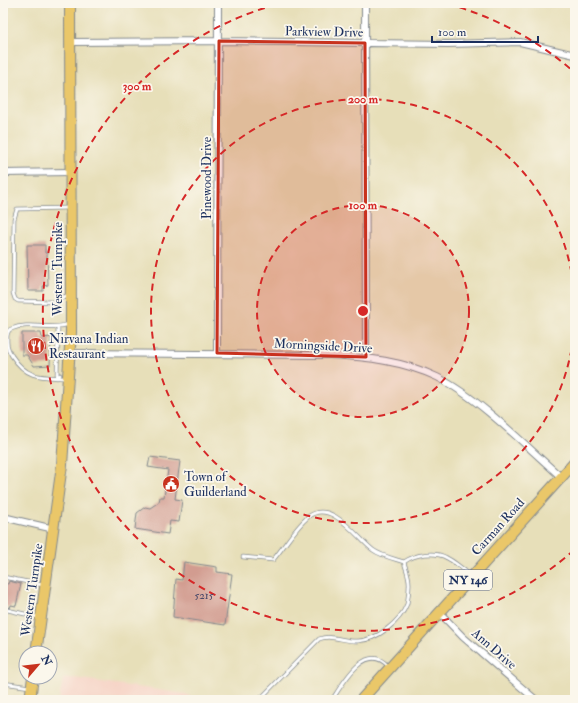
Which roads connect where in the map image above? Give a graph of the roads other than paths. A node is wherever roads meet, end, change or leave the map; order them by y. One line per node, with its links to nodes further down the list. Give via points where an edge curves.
1 (70, 3): 5 (main road, Western Turnpike)
2 (218, 3): 4 (street, Pinewood Drive)
3 (365, 3): 6 (street)
4 (219, 41): 5 (street, Parkview Drive); 6 (street, Parkview Drive); 15 (street, Pinewood Drive)
5 (70, 42): 9 (main road, Western Turnpike)
6 (365, 43): 7 (street, Parkview Drive, via 520,42); 16 (street)
7 (575, 55)
8 (3, 172): 9 (street)
9 (71, 172): 10 (main road, Western Turnpike)
10 (71, 208): 11 (main road, Western Turnpike); 11 (lane, via 17,209 14,219 13,293 18,301 53,302)
11 (71, 293): 12 (main road, Western Turnpike)
12 (71, 323): 13 (lane); 14 (main road, Western Turnpike)
13 (58, 327): 17 (lane); 17 (lane, via 20,327 10,330 7,333 7,348 23,371 41,376)
14 (70, 353): 15 (street, Morningside Drive); 17 (main road, Western Turnpike)
15 (217, 353): 16 (street, Morningside Drive)
16 (366, 356): 19 (street, Morningside Drive, via 404,365 452,386 492,416)
17 (62, 377): 21 (main road, Western Turnpike, via 62,465)
18 (575, 462): 19 (main road, Carman Road / NY 146)
19 (561, 477): 25 (main road, Carman Road / NY 146)
20 (3, 517): 21 (street)
21 (54, 529): 26 (main road, Western Turnpike)
22 (243, 558): 23 (lane, via 273,560 295,529 309,516 322,512 334,515 374,551)
23 (404, 562): 25 (lane, via 415,556 438,555 447,557); 36 (lane, via 410,584 407,604 394,622 380,634 360,641 346,641 327,636 319,639)
24 (3, 576): 26 (lane)
25 (471, 576): 28 (main road, Carman Road / NY 146)
26 (44, 586): 29 (main road, Western Turnpike)
27 (3, 609): 29 (lane)
28 (439, 612): 31 (main road, Carman Road / NY 146); 39 (street, Ann Drive, via 463,637)
29 (40, 617): 30 (main road, Western Turnpike)
30 (37, 645)
31 (389, 667): 37 (lane, via 376,657 360,662); 38 (main road, Carman Road / NY 146)
32 (3, 683): 34 (lane)
33 (32, 685): 34 (main road)
34 (32, 688): 35 (main road)
35 (30, 700)
36 (259, 700)
37 (332, 700)
38 (361, 700)
39 (536, 700)

